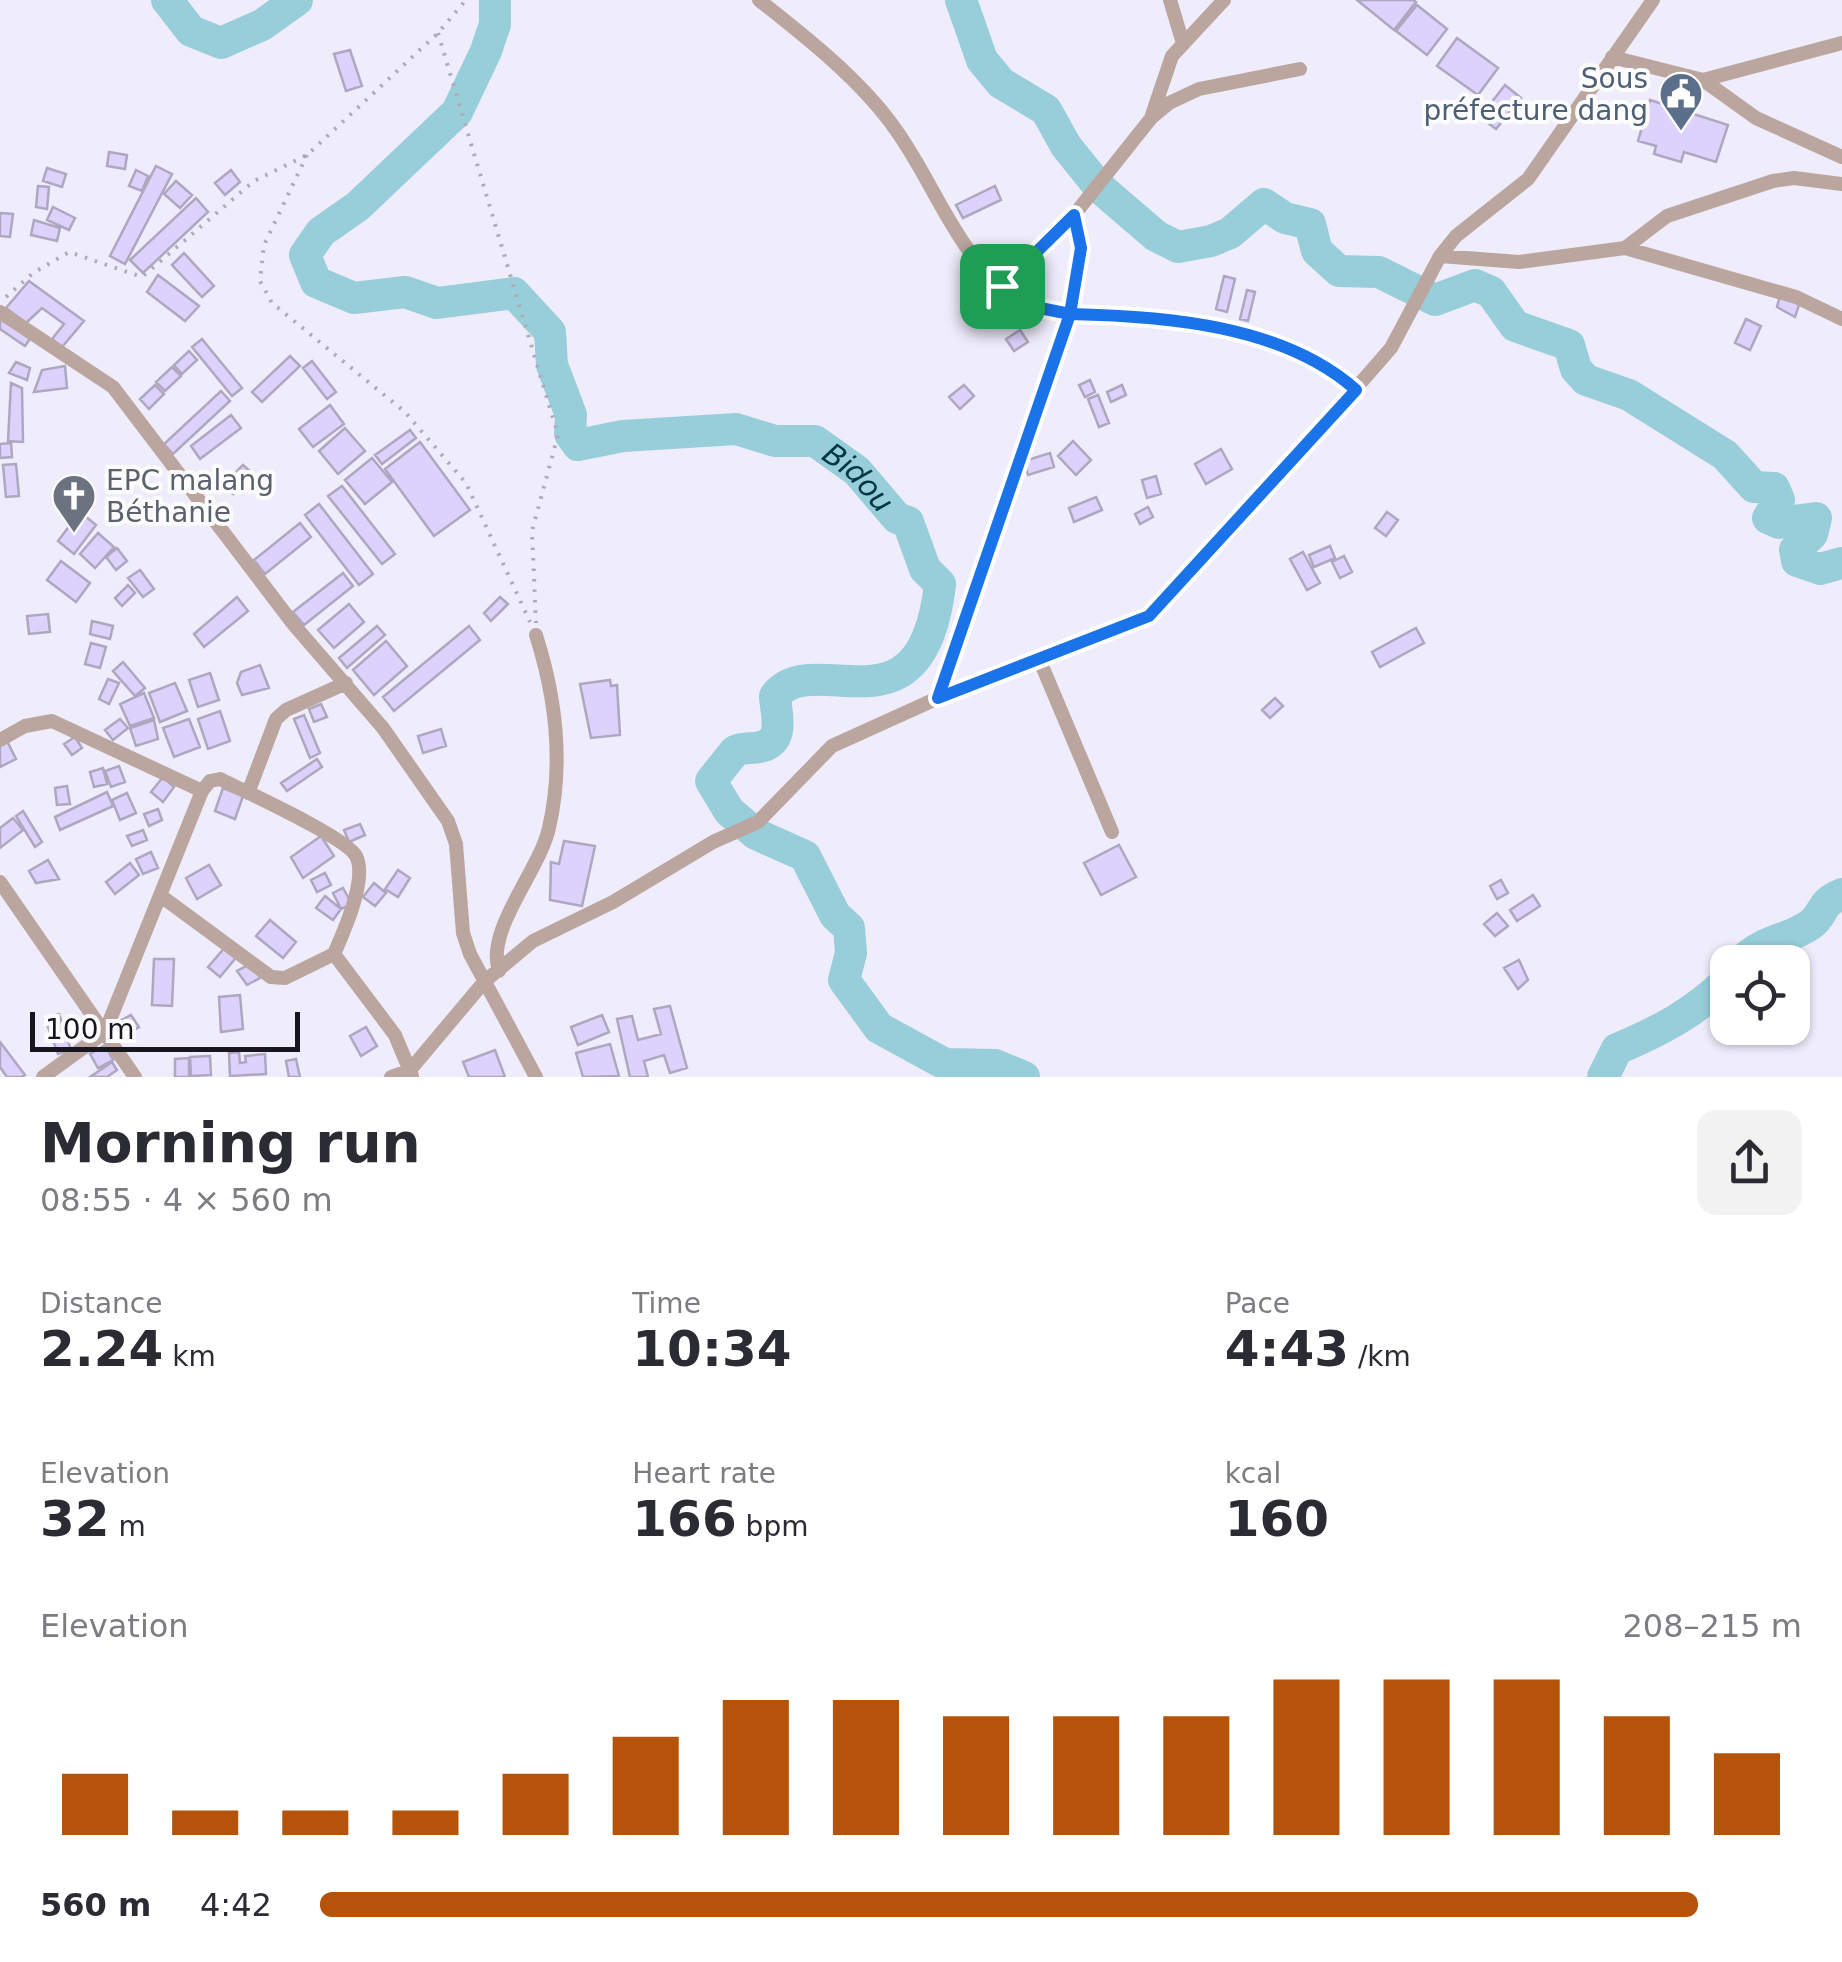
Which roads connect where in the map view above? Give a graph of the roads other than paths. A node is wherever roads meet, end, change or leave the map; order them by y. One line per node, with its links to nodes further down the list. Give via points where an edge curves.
1 (759, 0): 16 (street, via 883,114 970,256)
2 (1170, 0): 5 (street)
3 (1224, 0): 5 (street)
4 (1653, 0): 7 (street)
5 (1182, 40): 10 (street, via 1161,80)
6 (1842, 44): 9 (street)
7 (1612, 58): 9 (street); 15 (street, via 1528,179)
8 (1300, 69): 10 (street, via 1199,89)
9 (1703, 80): 11 (street, via 1756,118)
10 (1152, 117): 13 (street)
11 (1842, 157)
12 (1842, 184): 14 (street, via 1773,181 1667,216)
13 (1074, 215): 16 (street); 18 (street, via 1081,248)
14 (1625, 248): 15 (street, via 1519,262); 19 (street, via 1796,297)
15 (1440, 256): 20 (street, via 1391,348)
16 (1002, 286): 18 (street, via 1035,307)
17 (0, 312): 23 (street, via 113,387)
18 (1070, 314): 20 (street, via 1122,314 1288,346); 24 (street)
19 (1842, 320)
20 (1356, 390): 22 (street, via 1149,616)
21 (536, 636): 32 (street, via 554,700 554,791 534,868 494,946)
22 (1040, 660): 24 (street); 28 (street)
23 (346, 683): 27 (street, via 276,718); 33 (street, via 448,822 463,933)
24 (938, 698): 32 (street, via 832,746 758,822 533,941)
25 (0, 740): 26 (street, via 52,721)
26 (202, 792): 27 (street, via 220,779); 30 (street)
27 (248, 793): 31 (street, via 356,857 353,903)
28 (1112, 832)
29 (0, 882): 34 (street)
30 (161, 896): 31 (street, via 271,978); 34 (street)
31 (334, 954): 35 (street, via 395,1035)
32 (499, 971): 33 (street)
33 (484, 982): 35 (street); 39 (street)
34 (105, 1032): 36 (street); 37 (street)
35 (411, 1074): 38 (street)
36 (42, 1077)
37 (135, 1077)
38 (391, 1077)
39 (536, 1077)

